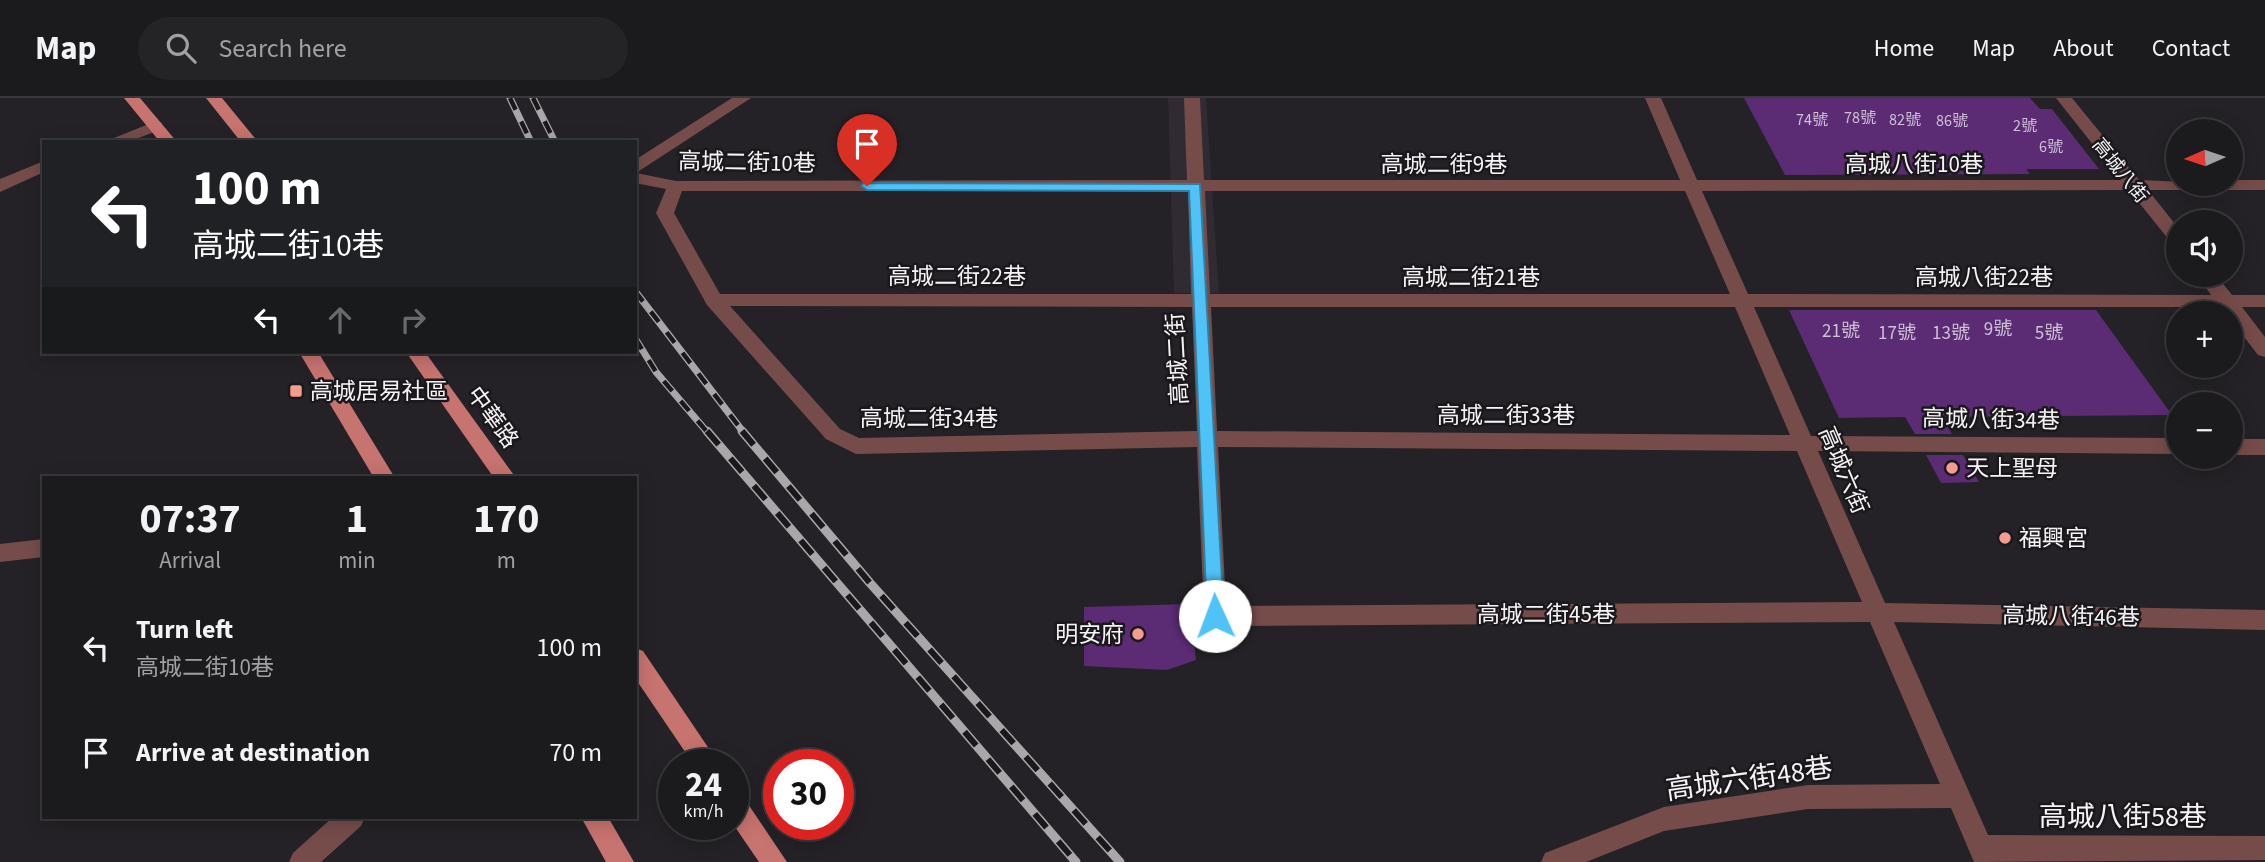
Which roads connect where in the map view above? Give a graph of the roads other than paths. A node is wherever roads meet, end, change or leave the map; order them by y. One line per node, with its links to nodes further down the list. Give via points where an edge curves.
1 (132, 98): 7 (main road)
2 (214, 98): 10 (main road)
3 (743, 98): 12 (street)
4 (1192, 98): 17 (street, 高城二街)
5 (1653, 98): 19 (street, 高城六街)
6 (2064, 98): 18 (street, 高城八街)
7 (156, 126): 8 (street); 9 (main road)
8 (118, 140)
9 (167, 140)
10 (248, 140)
11 (42, 167): 16 (street)
12 (637, 167)
13 (637, 177): 15 (street, 高城二街10巷)
14 (2265, 185): 18 (street, 高城八街10巷)
15 (676, 186): 17 (street, 高城二街10巷); 22 (street, 高城二街34巷, via 665,213)
16 (0, 187)
17 (1196, 187): 19 (street, 高城二街9巷); 23 (street, 高城二街)
18 (2135, 187): 19 (street, 高城八街10巷); 20 (street, 高城八街)
19 (1692, 188): 28 (street, 高城六街)
20 (2166, 225)
21 (2216, 287): 25 (street)
22 (713, 300): 23 (street, 高城二街22巷); 33 (street, 高城二街34巷, via 833,433 856,446)
23 (1200, 301): 28 (street, 高城二街21巷); 33 (street, 高城二街)
24 (2166, 301): 28 (street, 高城八街22巷)
25 (2227, 301)
26 (2243, 301): 27 (street, 高城八街22巷)
27 (2265, 301)
28 (1742, 302): 34 (street, 高城六街)
29 (2243, 322): 30 (street)
30 (2265, 350)
31 (309, 354): 38 (main road)
32 (416, 354): 39 (main road, 中華路)
33 (1208, 439): 34 (street, 高城二街33巷); 43 (street, 高城二街)
34 (1803, 441): 35 (street, 高城八街34巷); 42 (street, 高城六街)
35 (2166, 446)
36 (2243, 447): 37 (street)
37 (2265, 447)
38 (384, 476)
39 (505, 476)
40 (42, 548): 41 (street)
41 (0, 553)
42 (1877, 612): 43 (street, 高城二街45巷); 44 (street, 高城八街46巷); 47 (street, 高城六街)
43 (1215, 616)
44 (2265, 620)
45 (637, 661): 46 (main road)
46 (697, 749)
47 (1959, 796): 52 (street, 高城六街); 56 (street, 高城六街48巷, via 1808,797 1664,819)
48 (350, 819): 53 (street)
49 (595, 819): 54 (main road)
50 (749, 826): 55 (main road)
51 (2265, 848): 52 (street, 高城八街58巷)
52 (1984, 855)
53 (302, 862)
54 (621, 862)
55 (774, 862)
56 (1554, 862)

